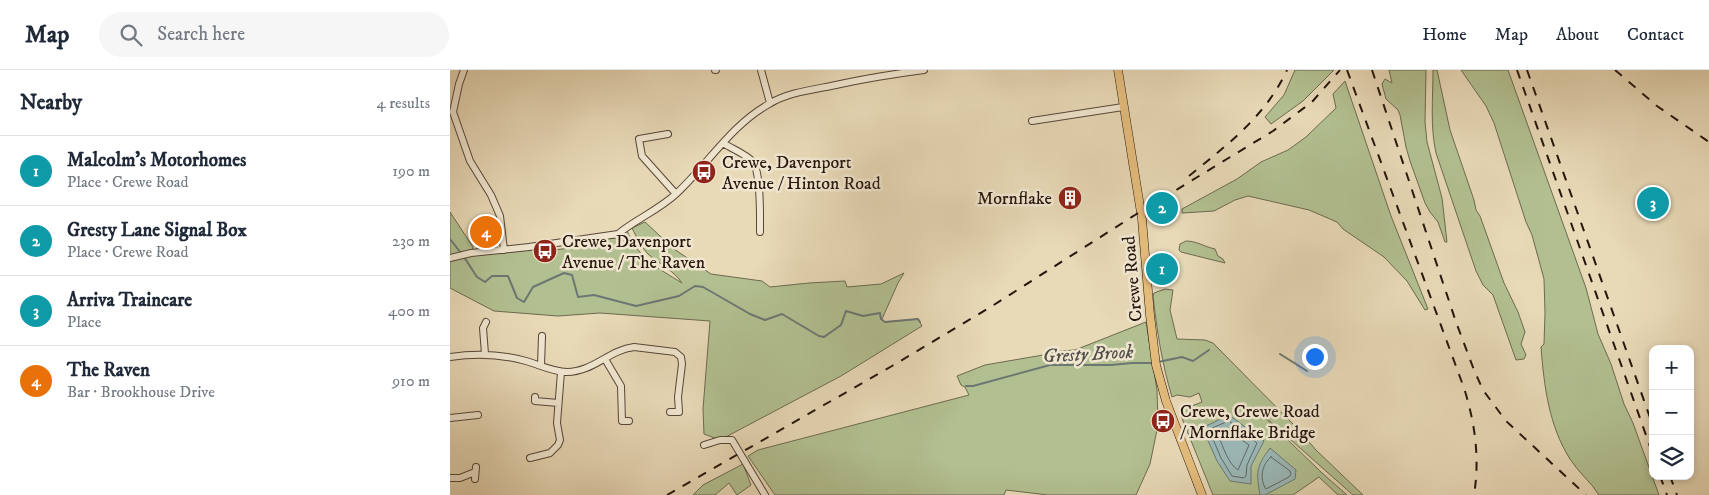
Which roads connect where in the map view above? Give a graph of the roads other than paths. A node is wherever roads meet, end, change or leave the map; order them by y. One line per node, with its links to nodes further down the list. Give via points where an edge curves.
1 (464, 70): 7 (street)
2 (760, 70): 5 (street)
3 (924, 70): 5 (street, via 811,89)
4 (1118, 70): 6 (main road, Crewe Road)
5 (770, 103): 10 (street, via 741,124)
6 (1123, 108): 8 (street); 33 (main road, Crewe Road, via 1140,203 1156,363 1169,410)
7 (452, 112): 13 (street, via 470,161 500,216)
8 (1032, 122)
9 (668, 134): 11 (street, via 639,139 642,156)
10 (723, 143): 11 (street); 12 (street, via 749,158 756,168)
11 (676, 194): 13 (street, via 618,234)
12 (760, 232)
13 (504, 250): 14 (street)
14 (450, 258)
15 (482, 326): 17 (street)
16 (542, 336): 20 (street)
17 (485, 354): 18 (street); 20 (street)
18 (450, 356)
19 (605, 359): 21 (street, via 582,370); 24 (street, via 616,351 634,346 681,356 678,397 682,413); 27 (street, via 621,386)
20 (541, 366): 21 (street)
21 (561, 372): 23 (street)
22 (535, 401): 23 (street)
23 (558, 402): 29 (street, via 558,445 550,453)
24 (670, 412)
25 (478, 414): 26 (street)
26 (450, 418)
27 (622, 421)
28 (704, 445): 32 (street, via 732,440)
29 (530, 458)
30 (475, 473): 31 (street)
31 (450, 478)
32 (765, 495)
33 (1202, 495)

